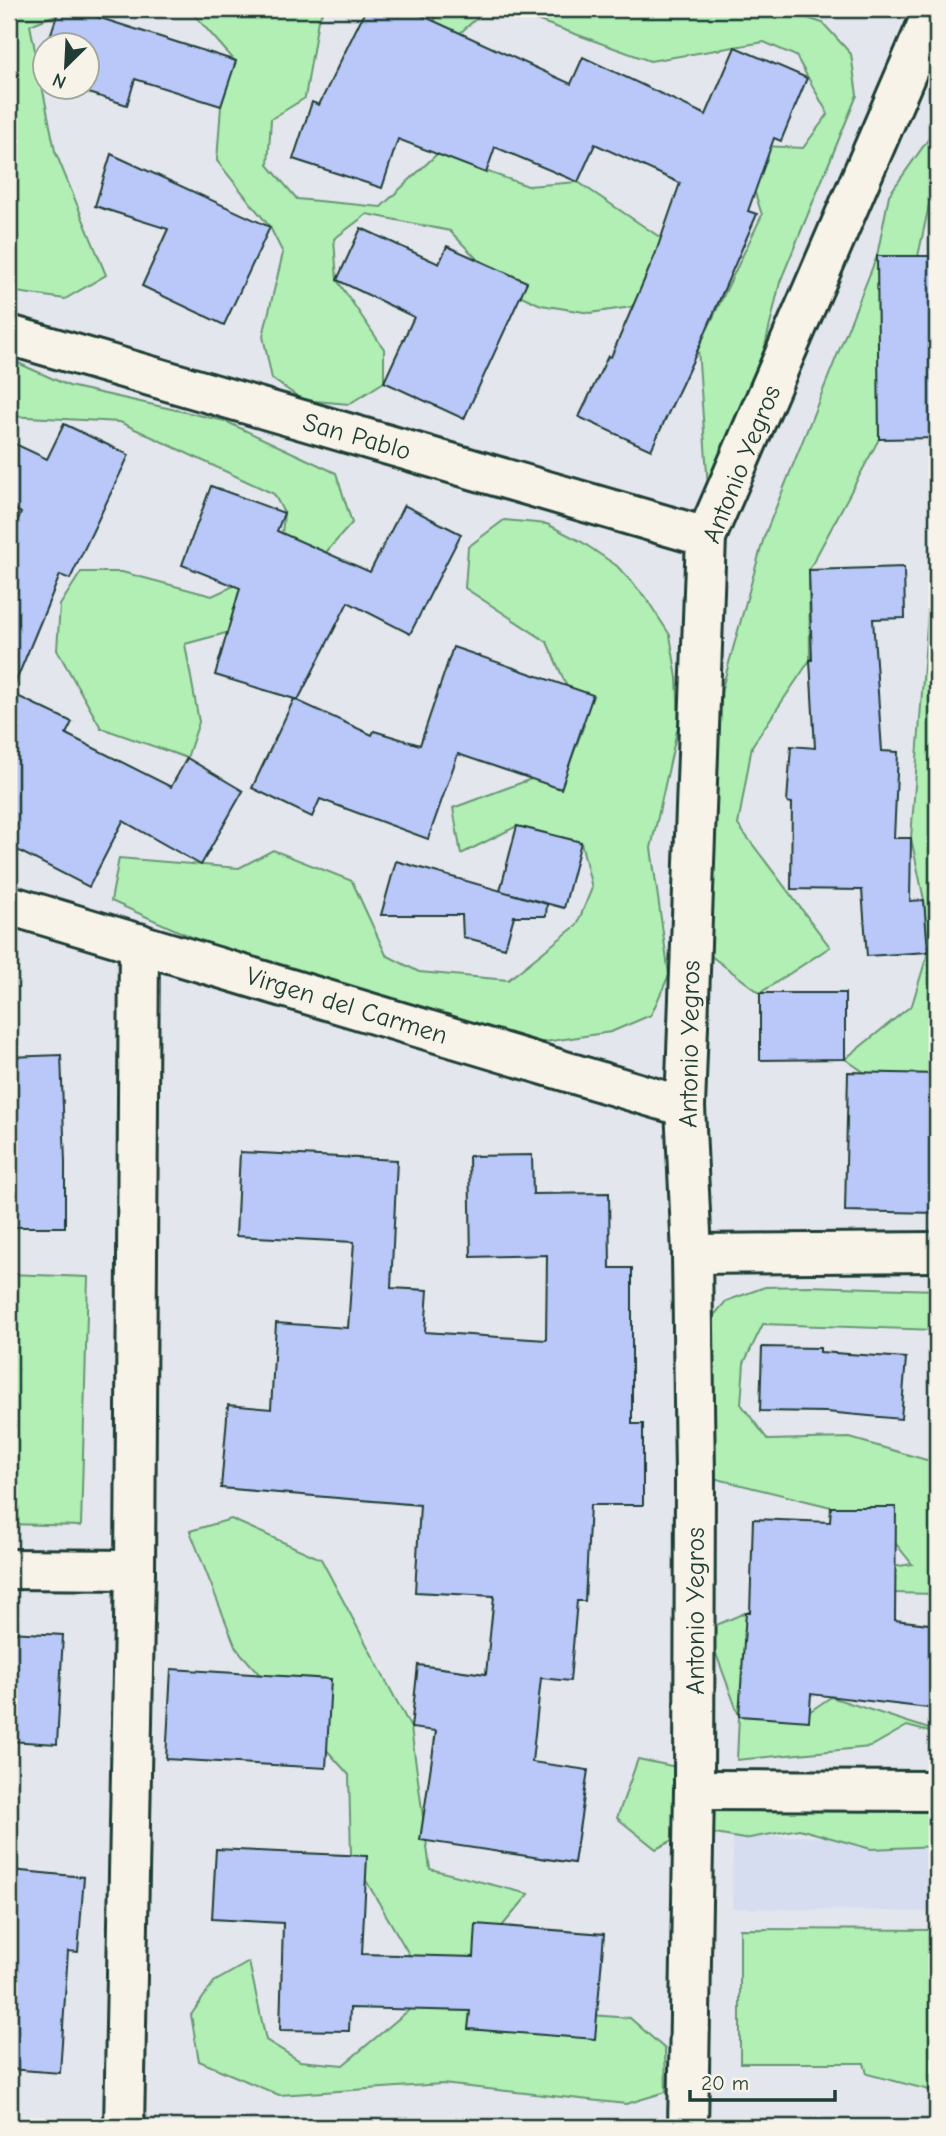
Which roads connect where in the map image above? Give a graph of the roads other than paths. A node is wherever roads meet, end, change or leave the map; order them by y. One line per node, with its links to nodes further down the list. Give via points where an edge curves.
1 (925, 14): 3 (street, Antonio Yegros)
2 (9, 335): 3 (street, San Pablo)
3 (706, 537): 6 (street, Antonio Yegros)
4 (9, 905): 5 (street, Virgen del Carmen)
5 (139, 943): 6 (street, Virgen del Carmen); 10 (street)
6 (685, 1107): 8 (street, Antonio Yegros)
7 (937, 1252): 8 (street)
8 (692, 1254): 11 (street, Antonio Yegros)
9 (9, 1569): 10 (street)
10 (135, 1570): 13 (street)
11 (694, 1790): 12 (street); 14 (street, Antonio Yegros)
12 (937, 1791)
13 (124, 2127)
14 (688, 2127)

